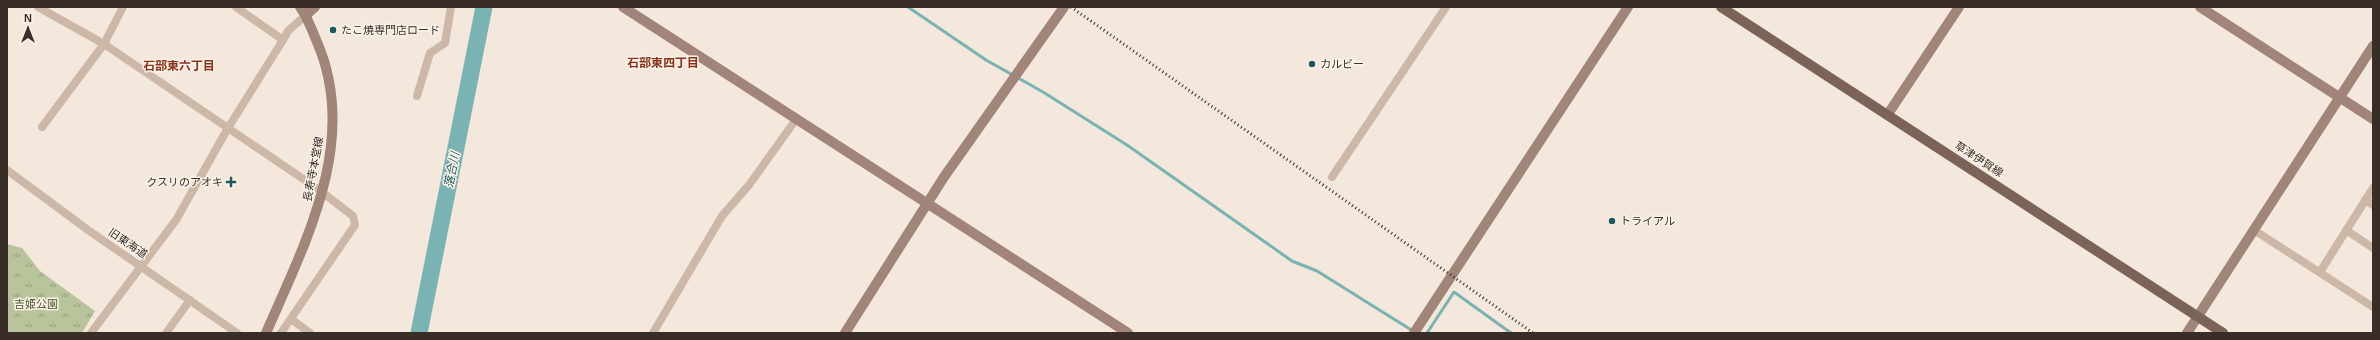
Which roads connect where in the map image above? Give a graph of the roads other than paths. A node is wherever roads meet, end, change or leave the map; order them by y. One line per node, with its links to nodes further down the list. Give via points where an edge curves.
1 (38, 7): 15 (street)
2 (123, 7): 15 (street)
3 (236, 7): 14 (street)
4 (314, 7): 13 (street)
5 (451, 7): 17 (street, via 445,43 430,53)
6 (623, 7): 20 (street)
7 (1064, 7): 29 (street)
8 (1446, 7): 25 (street)
9 (1628, 7): 49 (street)
10 (1721, 7): 19 (main road, 草津伊賀線)
11 (1959, 7): 19 (street)
12 (2200, 7): 18 (street)
13 (303, 11): 14 (street); 27 (street, 長寿寺本堂線, via 326,62 332,102 333,129)
14 (283, 40): 23 (street)
15 (104, 44): 22 (street); 23 (street)
16 (2373, 46): 18 (street)
17 (417, 96)
18 (2339, 98): 21 (street); 31 (street)
19 (1888, 114): 38 (main road, 草津伊賀線)
20 (797, 118): 29 (street); 46 (street, via 749,185 722,216)
21 (2373, 119)
22 (42, 127)
23 (228, 128): 27 (street); 34 (street, via 176,220)
24 (7, 170): 34 (street, 旧東海道, via 88,230)
25 (1332, 177)
26 (2373, 188): 28 (street)
27 (323, 193): 39 (street, via 353,216 355,225); 43 (street, 長寿寺本堂線)
28 (2365, 200): 30 (street); 32 (street)
29 (926, 204): 47 (street); 48 (street)
30 (2373, 205)
31 (2254, 230): 35 (street); 38 (street)
32 (2346, 230): 33 (street); 35 (street)
33 (2373, 248)
34 (141, 265): 36 (street, 旧東海道); 40 (street)
35 (2320, 272): 37 (street)
36 (190, 300): 41 (street); 42 (street, 旧東海道)
37 (2373, 307)
38 (2198, 317): 50 (street); 51 (main road, 草津伊賀線)
39 (291, 319): 44 (street); 45 (street)
40 (91, 333)
41 (166, 333)
42 (237, 333)
43 (266, 333)
44 (281, 333)
45 (310, 333)
46 (653, 333)
47 (845, 333)
48 (1128, 333)
49 (1414, 333)
50 (2187, 333)
51 (2223, 333)

